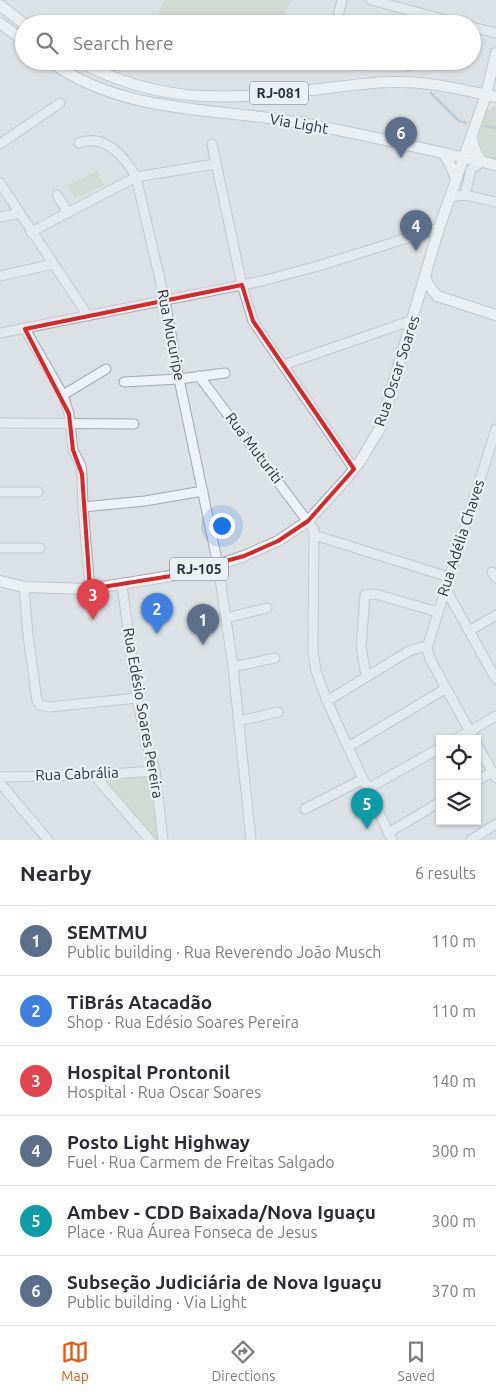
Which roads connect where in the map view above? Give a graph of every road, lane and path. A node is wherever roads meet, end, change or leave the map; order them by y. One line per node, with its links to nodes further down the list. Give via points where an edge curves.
1 (342, 0): 5 (street)
2 (371, 0): 4 (street)
3 (0, 5): 7 (main road)
4 (423, 14): 6 (street)
5 (338, 15)
6 (427, 15)
7 (15, 17)
8 (0, 23): 11 (main road)
9 (481, 29): 10 (street)
10 (496, 33)
11 (15, 34)
12 (496, 54): 15 (main road, Rua Oscar Soares)
13 (65, 70): 21 (main road, Via Light / RJ-081, via 100,89 139,101 288,121)
14 (94, 70): 15 (main road, Via Light / RJ-081, via 129,84 194,97 256,96 390,82 439,84)
15 (491, 96): 17 (main road, Rua Oscar Soares / RJ-105)
16 (60, 103): 19 (street)
17 (472, 136): 22 (main road, Rua Oscar Soares / RJ-105); 23 (main road)
18 (79, 143): 26 (street, Rua Mucuripe, via 93,141 113,148)
19 (0, 144)
20 (212, 144): 24 (street)
21 (444, 154): 22 (main road, Via Light / RJ-081); 27 (main road)
22 (464, 158): 23 (main road, Via Light / RJ-081); 27 (main road, Rua Oscar Soares / RJ-105)
23 (482, 162): 25 (main road, Via Light / RJ-081); 30 (street, via 471,169)
24 (215, 164): 26 (street); 41 (street)
25 (496, 165)
26 (136, 177): 34 (street); 43 (street, Rua Mucuripe)
27 (456, 180): 31 (main road, Rua Oscar Soares / RJ-105)
28 (0, 183): 33 (street)
29 (57, 195): 34 (street)
30 (465, 195): 31 (street); 32 (street)
31 (450, 197): 36 (main road, Rua Oscar Soares / RJ-105)
32 (496, 202)
33 (19, 213): 35 (street); 37 (street)
34 (68, 213): 37 (street)
35 (0, 217)
36 (439, 228): 40 (main road, Rua Oscar Soares / RJ-105); 41 (street, via 318,266)
37 (31, 232): 38 (street)
38 (53, 264): 39 (street); 46 (street)
39 (0, 276)
40 (425, 277): 42 (main road); 44 (main road, Rua Oscar Soares / RJ-105)
41 (242, 285): 43 (street); 50 (street, via 254,321)
42 (437, 296): 44 (main road, via 425,299); 45 (main road)
43 (165, 301): 46 (street); 54 (street, Rua Mucuripe)
44 (417, 306): 47 (main road, Rua Oscar Soares / RJ-105)
45 (496, 315)
46 (88, 316): 48 (street)
47 (413, 320): 50 (street); 61 (main road, Rua Oscar Soares / RJ-105, via 380,428)
48 (25, 329): 49 (street); 56 (street)
49 (0, 333)
50 (283, 365): 61 (street)
51 (106, 368): 56 (street)
52 (225, 372): 53 (street)
53 (199, 376): 54 (street); 66 (street, Rua Muturiti)
54 (179, 379): 55 (street); 62 (street, Rua Mucuripe)
55 (124, 382)
56 (63, 395): 59 (street)
57 (0, 423): 59 (street)
58 (134, 424): 59 (street)
59 (71, 425): 65 (street, via 72,450 82,470)
60 (496, 429): 71 (street, Rua Adélia Chaves)
61 (354, 469): 66 (main road, Rua Oscar Soares / RJ-105)
62 (203, 491): 65 (street); 70 (street, Rua Mucuripe)
63 (0, 492): 64 (street)
64 (38, 492)
65 (83, 507): 76 (street)
66 (308, 521): 67 (street, Rua Muturiti); 70 (main road, Rua Oscar Soares / RJ-105, via 278,541)
67 (314, 535): 71 (street); 89 (street, via 313,651 316,671)
68 (0, 548): 69 (street)
69 (40, 548)
70 (218, 565): 73 (main road, Rua Oscar Soares / RJ-105); 80 (street, Rua Mucuripe)
71 (449, 577): 75 (street, Rua Adélia Chaves)
72 (0, 581): 74 (main road, Rua Oscar Soares / RJ-105)
73 (122, 585): 76 (main road, Rua Oscar Soares / RJ-105); 88 (street, Rua Edésio Soares Pereira)
74 (24, 587): 76 (main road, Rua Oscar Soares / RJ-105); 88 (street, via 32,666 40,705 49,707)
75 (446, 588): 78 (street, Rua Adélia Chaves); 81 (street)
76 (90, 589)
77 (267, 608): 80 (street)
78 (438, 612): 82 (street, Rua Adélia Chaves); 85 (street, via 375,594 365,596 361,647)
79 (496, 615): 81 (street)
80 (226, 618): 84 (street, Rua Mucuripe)
81 (469, 631): 86 (street)
82 (427, 648): 85 (street, via 409,650); 87 (street)
83 (275, 658): 84 (street)
84 (233, 667): 92 (street, Rua Mucuripe)
85 (366, 676): 89 (street)
86 (496, 679)
87 (445, 689): 93 (street); 94 (street)
88 (137, 698): 97 (street, Rua Edésio Soares Pereira, via 146,745)
89 (327, 701): 94 (street)
90 (278, 712): 92 (street)
91 (496, 716): 93 (street)
92 (238, 722): 112 (street, Rua Mucuripe)
93 (471, 735)
94 (348, 747): 101 (street)
95 (436, 750): 104 (street)
96 (481, 753): 99 (street)
97 (155, 770): 98 (street, Rua Cabrália); 111 (street, Rua Edésio Soares Pereira)
98 (94, 774): 100 (street, Rua Cabrália); 110 (street)
99 (494, 775): 102 (street)
100 (0, 776)
101 (363, 779): 104 (street); 106 (street)
102 (481, 779)
103 (0, 783): 109 (street)
104 (367, 789): 108 (street)
105 (436, 805): 108 (street)
106 (305, 810)
107 (496, 824): 113 (street)
108 (390, 836)
109 (48, 840)
110 (150, 840)
111 (163, 840)
112 (252, 840)
113 (471, 840)

